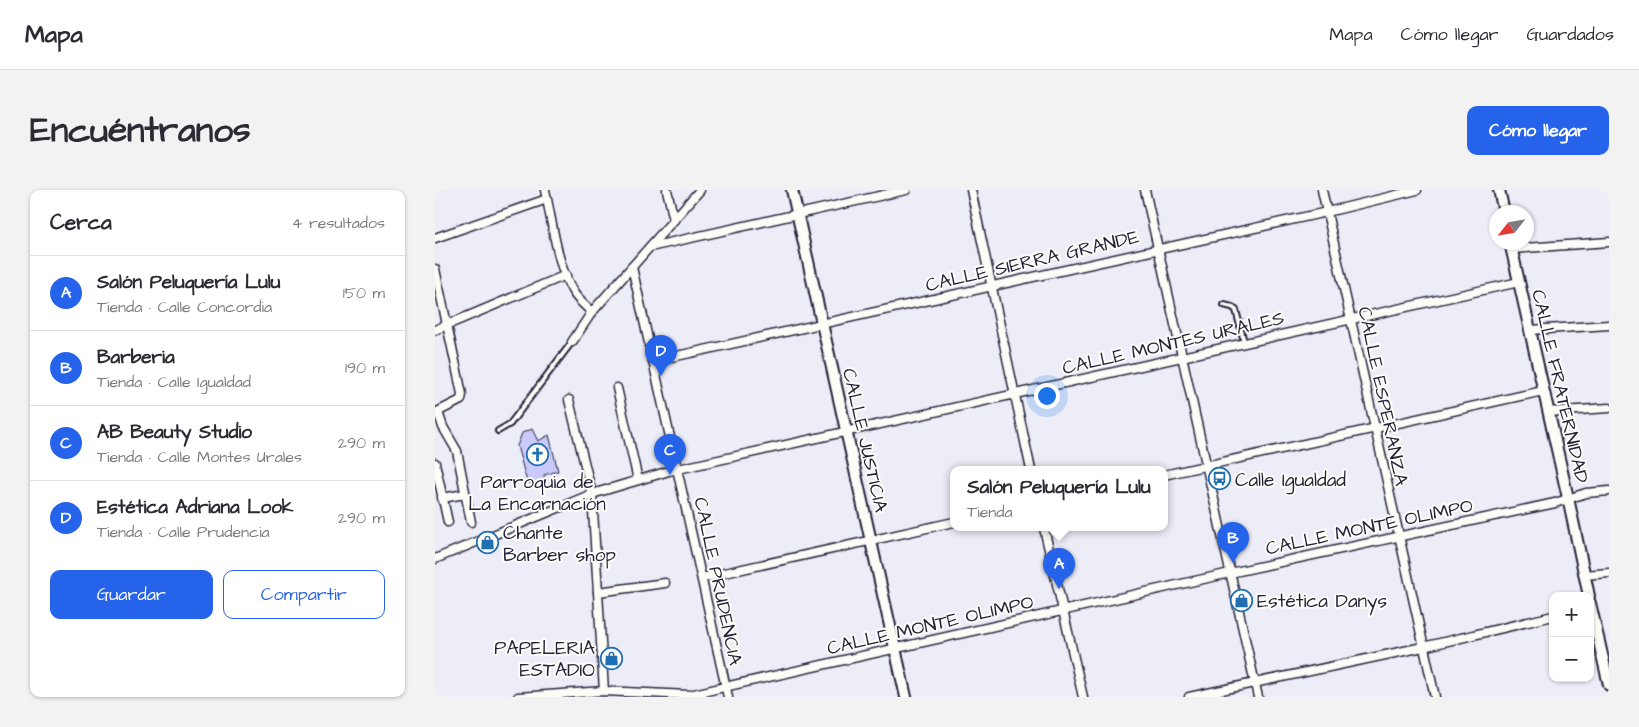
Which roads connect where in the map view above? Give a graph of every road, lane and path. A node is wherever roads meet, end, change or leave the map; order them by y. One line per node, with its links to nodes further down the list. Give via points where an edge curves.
1 (545, 190): 11 (street)
2 (667, 190): 15 (street)
3 (700, 190): 15 (street)
4 (792, 190): 14 (street, CALLE JUSTICIA)
5 (905, 190): 14 (street)
6 (971, 190): 26 (street)
7 (1145, 190): 20 (street)
8 (1322, 190): 13 (street, CALLE ESPERANZA)
9 (1417, 190): 13 (street, CALLE SIERRA GRANDE)
10 (1499, 190): 12 (street)
11 (547, 199): 16 (street); 24 (street)
12 (1502, 205)
13 (1327, 212): 20 (street, CALLE SIERRA GRANDE); 29 (street, CALLE ESPERANZA)
14 (797, 214): 19 (street); 30 (street, CALLE JUSTICIA)
15 (674, 220): 19 (street)
16 (435, 238)
17 (1609, 242): 18 (street)
18 (1534, 245)
19 (650, 247): 22 (street)
20 (1158, 248): 26 (street, CALLE SIERRA GRANDE); 37 (street)
21 (1512, 250): 25 (street, CALLE FRATERNIDAD)
22 (632, 267): 28 (street); 38 (street, CALLE PRUDENCIA)
23 (435, 269): 32 (street)
24 (566, 275): 28 (street, via 573,291); 32 (street)
25 (1519, 282): 29 (street, CALLE MONTES URALES); 34 (street, CALLE FRATERNIDAD)
26 (992, 286): 30 (street, CALLE SIERRA GRANDE); 41 (street)
27 (1224, 305): 36 (lane, via 1236,310)
28 (592, 312): 35 (street)
29 (1351, 320): 36 (street, CALLE MONTES URALES); 46 (street, CALLE ESPERANZA)
30 (822, 324): 38 (street, CALLE SIERRA GRANDE); 48 (street, CALLE JUSTICIA)
31 (1609, 324): 34 (street)
32 (446, 326): 33 (street); 44 (street, via 461,400)
33 (435, 330)
34 (1529, 330): 40 (street, CALLE FRATERNIDAD)
35 (572, 342): 47 (lane, via 510,424)
36 (1244, 342): 37 (street, CALLE MONTES URALES)
37 (1182, 357): 41 (street, CALLE MONTES URALES); 51 (street)
38 (654, 361): 52 (street, CALLE PRUDENCIA)
39 (617, 388): 54 (street)
40 (1543, 391): 45 (street, CALLE FRATERNIDAD); 46 (street)
41 (1015, 394): 48 (street, CALLE MONTES URALES); 50 (street)
42 (569, 400): 57 (street)
43 (1609, 408): 45 (street)
44 (436, 412): 56 (street, via 457,451)
45 (1548, 412): 59 (street, CALLE FRATERNIDAD)
46 (1375, 429): 51 (street); 64 (street, CALLE ESPERANZA)
47 (498, 431)
48 (846, 431): 52 (street, CALLE MONTES URALES); 65 (street, CALLE JUSTICIA)
49 (435, 463): 58 (street)
50 (1030, 466)
51 (1207, 466): 53 (street); 67 (street)
52 (679, 469): 54 (street, CALLE MONTES URALES); 70 (street, CALLE PRUDENCIA)
53 (1168, 474)
54 (638, 480): 57 (street, CALLE MONTES URALES)
55 (1609, 491): 59 (street, CALLE MONTE OLIMPO)
56 (465, 494): 58 (street); 61 (street)
57 (592, 494): 66 (street, CALLE MONTES URALES); 72 (street)
58 (442, 498): 60 (street)
59 (1568, 498): 64 (street, CALLE MONTE OLIMPO); 69 (street, CALLE FRATERNIDAD)
60 (447, 522)
61 (471, 522)
62 (950, 523): 65 (street)
63 (1044, 531): 74 (street)
64 (1399, 537): 67 (street, CALLE MONTE OLIMPO); 77 (street, CALLE ESPERANZA)
65 (871, 540): 70 (street); 78 (street, CALLE JUSTICIA)
66 (435, 559)
67 (1230, 573): 74 (street, CALLE MONTE OLIMPO); 80 (street)
68 (1609, 573): 69 (street)
69 (1584, 575): 73 (street, CALLE FRATERNIDAD)
70 (702, 578): 82 (street, CALLE PRUDENCIA)
71 (665, 583): 72 (street)
72 (598, 592): 83 (street)
73 (1588, 592)
74 (1063, 611): 78 (street, CALLE MONTE OLIMPO); 87 (street)
75 (1594, 616): 79 (street)
76 (1549, 617): 77 (street)
77 (1423, 647): 80 (street); 90 (street, CALLE ESPERANZA)
78 (895, 649): 82 (street, CALLE MONTE OLIMPO); 86 (street, CALLE JUSTICIA)
79 (1606, 656): 81 (street)
80 (1255, 682): 88 (street); 89 (street)
81 (1609, 685)
82 (726, 686): 83 (street, CALLE MONTE OLIMPO, via 689,695); 85 (street, CALLE PRUDENCIA)
83 (604, 691): 84 (street, CALLE MONTE OLIMPO)
84 (518, 697)
85 (728, 697)
86 (906, 697)
87 (1083, 697)
88 (1189, 697)
89 (1258, 697)
90 (1435, 697)

